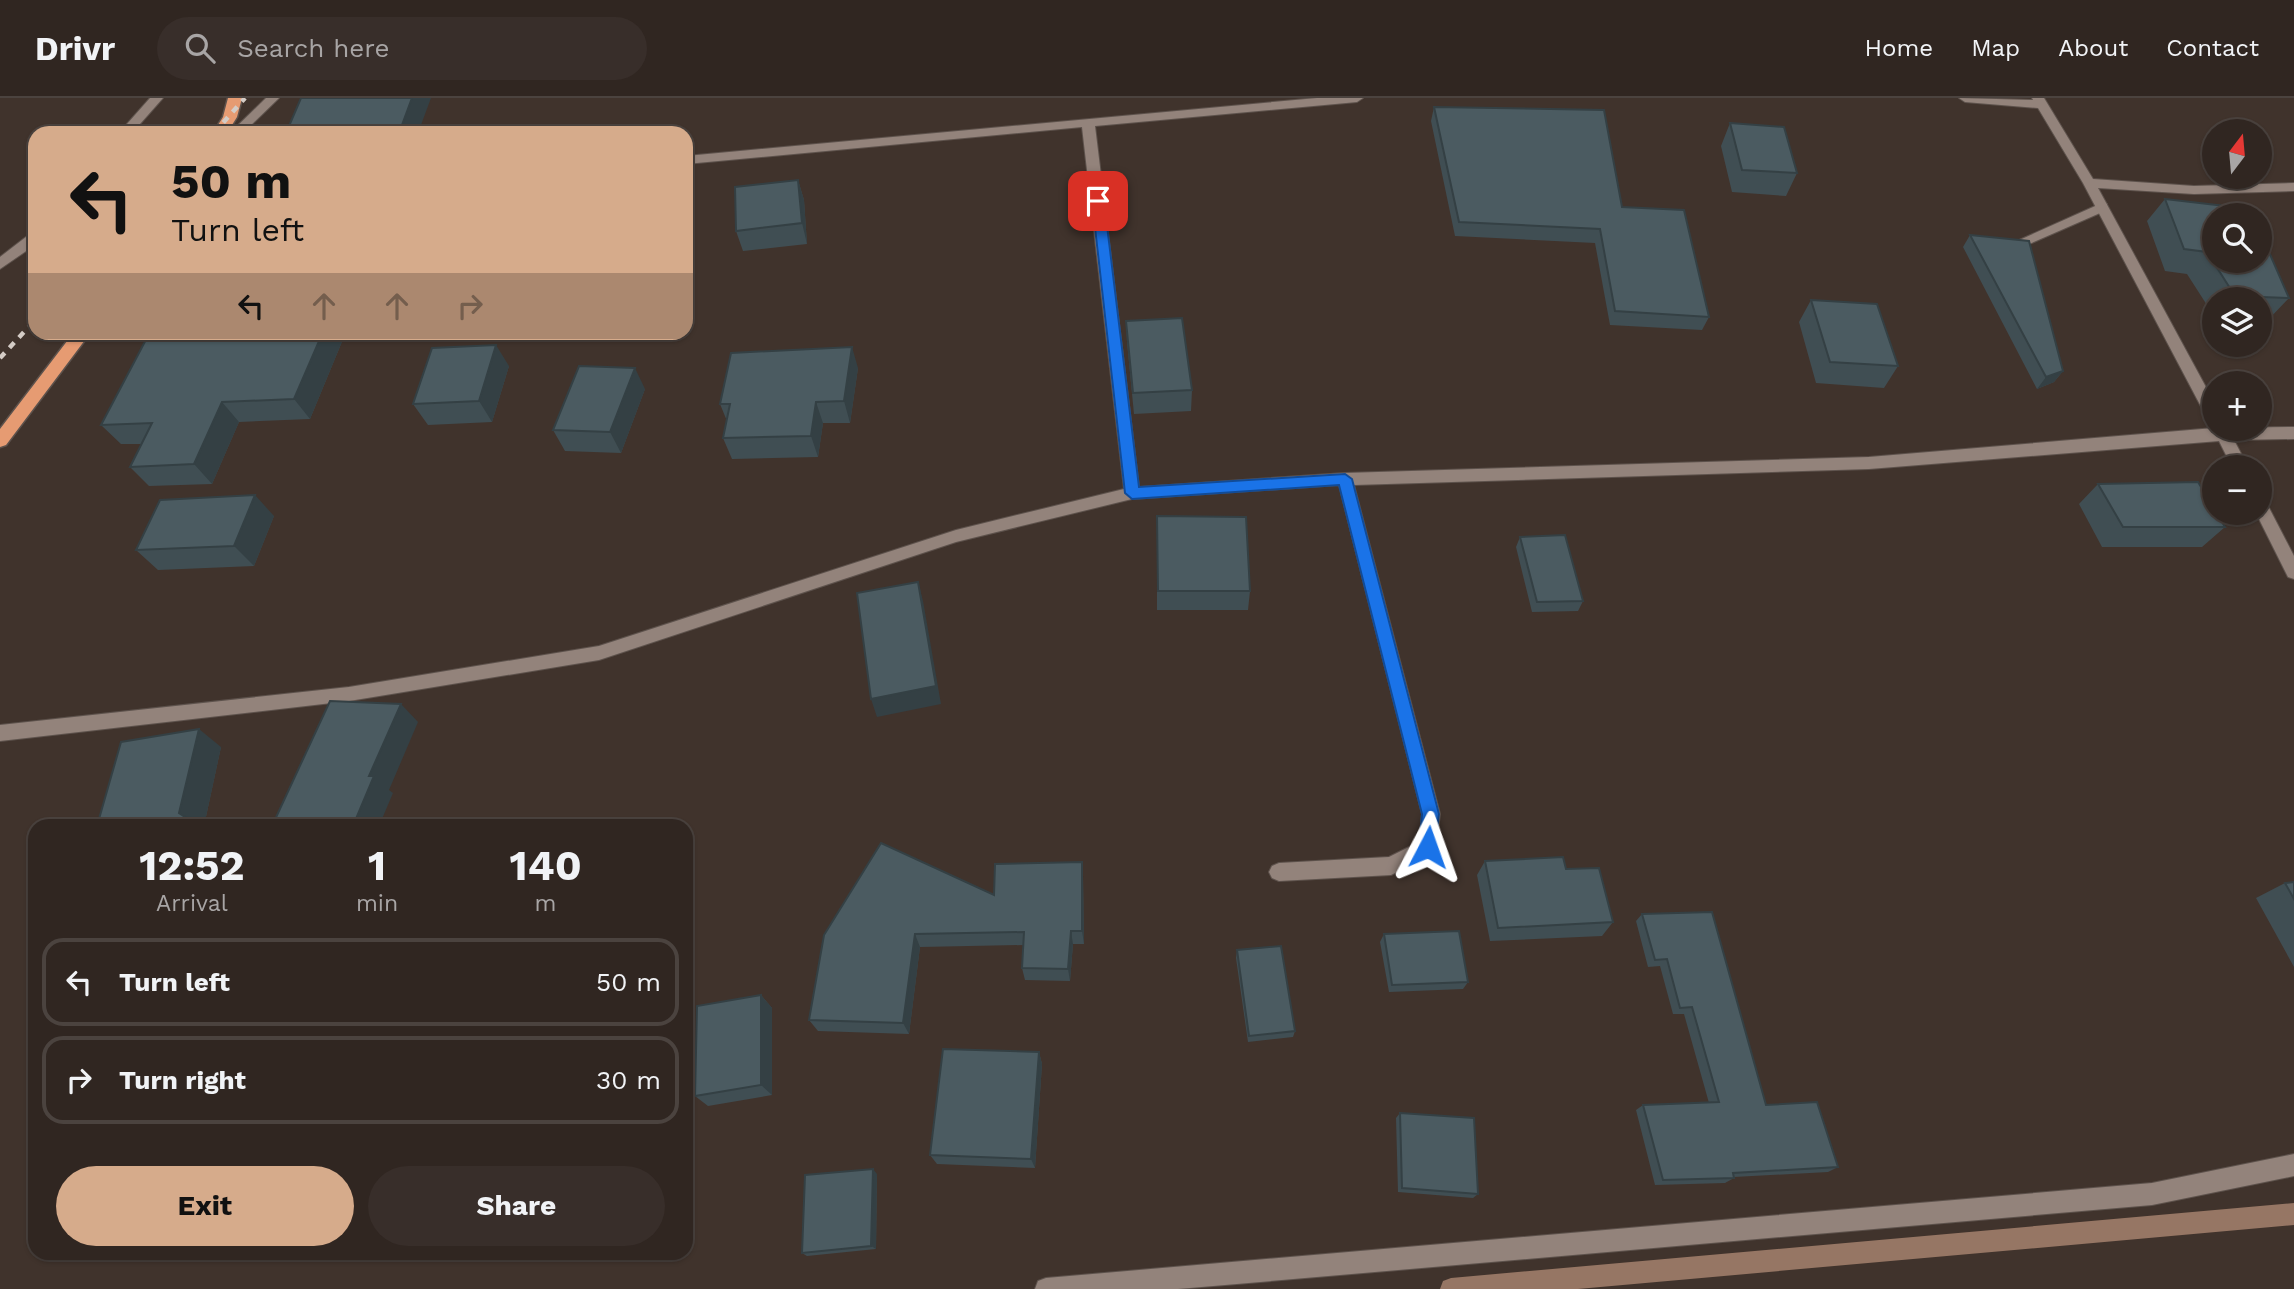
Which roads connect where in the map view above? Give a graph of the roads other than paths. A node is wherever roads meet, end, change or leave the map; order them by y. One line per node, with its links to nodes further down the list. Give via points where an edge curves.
1 (157, 98): 8 (street)
2 (235, 98): 9 (highway)
3 (273, 98): 10 (street)
4 (1357, 98): 7 (street)
5 (1965, 98): 6 (street)
6 (2040, 102): 12 (street)
7 (1088, 121): 11 (street); 25 (street)
8 (131, 126)
9 (224, 126)
10 (243, 126)
11 (693, 159)
12 (2089, 183): 13 (street, via 2193,190); 14 (street)
13 (2294, 187)
14 (2102, 207): 16 (street); 19 (street)
15 (28, 243): 17 (street)
16 (2013, 246)
17 (0, 264)
18 (77, 340): 23 (highway)
19 (2202, 394)
20 (2272, 433): 21 (street)
21 (2294, 433)
22 (2202, 434): 24 (street, via 1869,463)
23 (0, 441)
24 (1345, 479): 25 (street); 29 (street, via 1431,814 1428,847 1391,866)
25 (1132, 493): 28 (street, via 956,536 599,653 349,694)
26 (2270, 525): 27 (street)
27 (2294, 572)
28 (0, 733)
29 (1279, 872)
30 (2294, 1165): 31 (street, via 2152,1194)
31 (1046, 1289)

